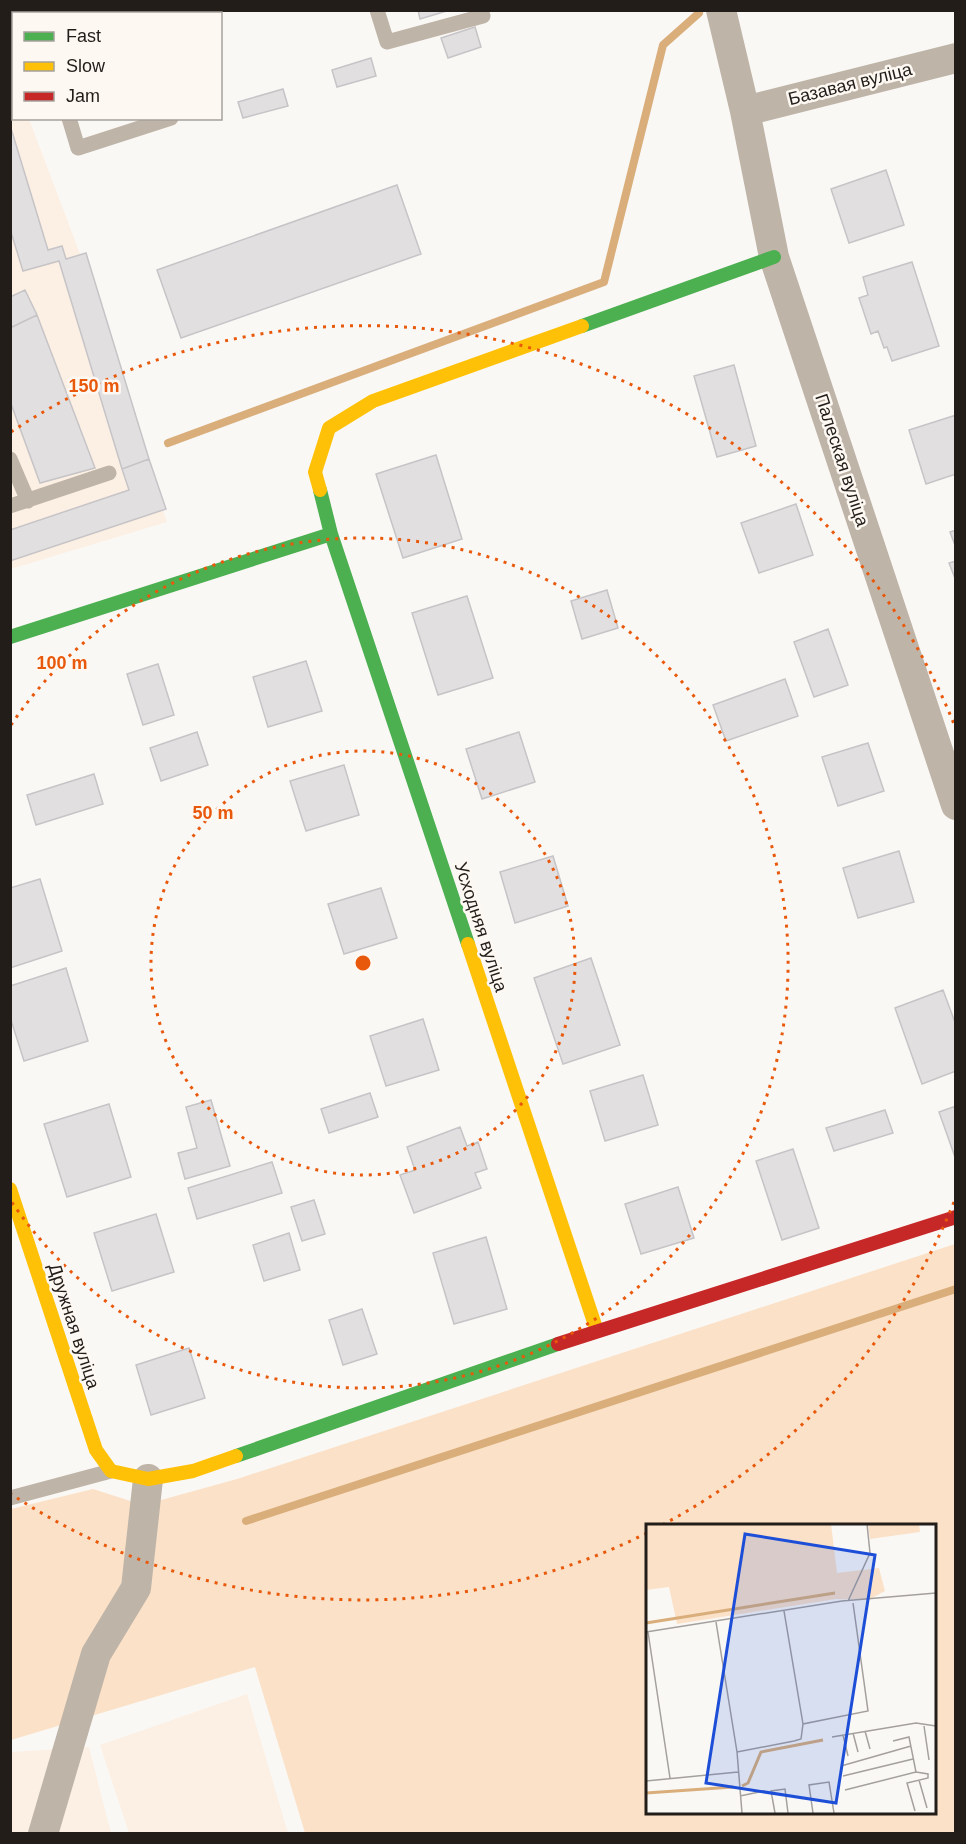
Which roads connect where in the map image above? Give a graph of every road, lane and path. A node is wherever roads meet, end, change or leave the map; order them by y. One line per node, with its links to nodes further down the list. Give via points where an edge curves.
1 (378, 10): 2 (lane, via 387,42 483,16)
2 (481, 10)
3 (721, 10): 5 (street, Палеская вуліца)
4 (956, 58): 5 (street, Базавая вуліца)
5 (745, 111): 8 (street, Палеская вуліца)
6 (70, 120): 7 (lane, via 78,148)
7 (165, 120)
8 (774, 257): 13 (street, Усходняя вуліца, via 373,401 329,428 315,472); 15 (street, Палеская вуліца)
9 (10, 459): 11 (lane)
10 (109, 473): 11 (lane)
11 (28, 501): 12 (lane)
12 (10, 506)
13 (331, 534): 14 (street); 18 (street, Усходняя вуліца)
14 (10, 637)
15 (956, 805)
16 (10, 1189): 19 (street, Дружная вуліца, via 96,1450)
17 (956, 1217): 18 (street)
18 (597, 1331): 20 (street, via 192,1471)
19 (111, 1471): 20 (street); 21 (lane)
20 (148, 1479): 22 (street, via 136,1588 96,1654)
21 (10, 1498)
22 (42, 1833)

